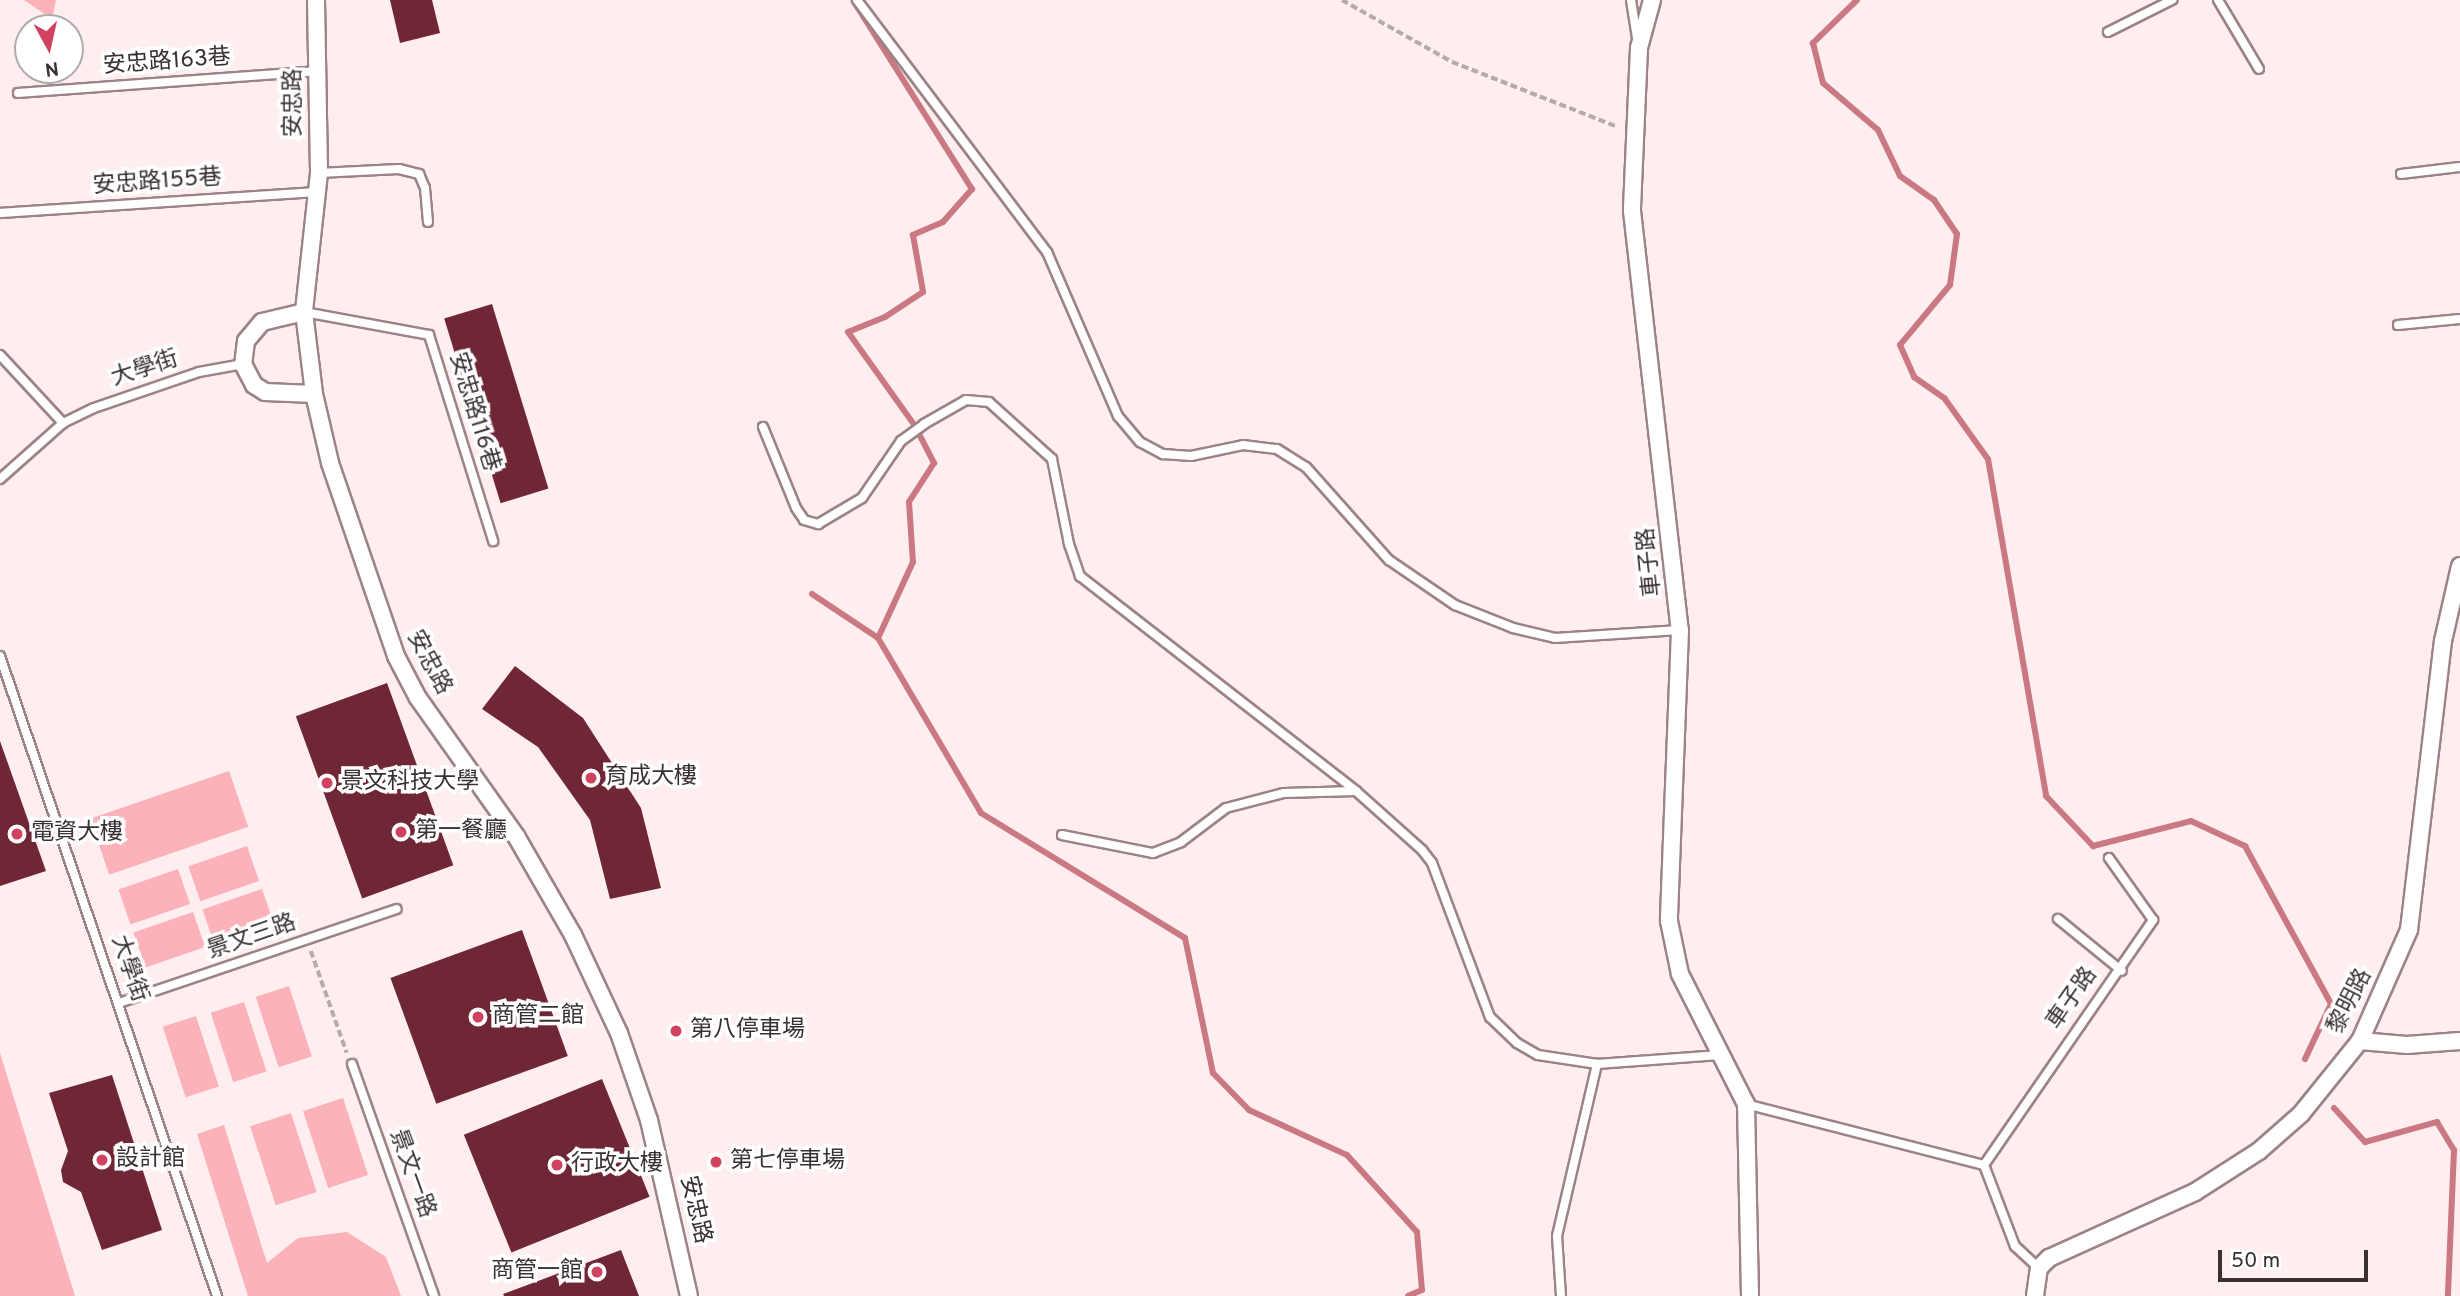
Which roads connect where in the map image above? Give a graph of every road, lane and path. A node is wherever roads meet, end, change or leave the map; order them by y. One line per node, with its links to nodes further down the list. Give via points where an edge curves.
1 (316, 0): 11 (street, 安忠路)
2 (857, 0): 31 (lane, via 1046,252 1118,416 1140,442 1163,454 1191,456 1243,445 1277,449 1306,467 1389,560 1455,605 1513,628 1555,638)
3 (1342, 0): 13 (path, via 1452,62)
4 (1630, 0): 9 (lane, 車子路)
5 (1652, 0): 9 (street)
6 (2172, 0): 8 (lane)
7 (2218, 0): 10 (lane)
8 (2108, 32)
9 (1639, 48): 13 (street, 車子路)
10 (2259, 69)
11 (318, 71): 12 (lane, 安忠路163巷); 15 (street, 安忠路)
12 (18, 93)
13 (1633, 133): 31 (street, 車子路, via 1632,211)
14 (2460, 167): 16 (lane)
15 (319, 173): 17 (street, 安忠路); 19 (lane, via 400,169 419,174)
16 (2401, 174)
17 (316, 192): 18 (lane, 安忠路155巷); 20 (street, 安忠路)
18 (0, 213)
19 (428, 222)
20 (304, 312): 24 (street, via 262,322 246,341); 25 (street, 安忠路); 29 (lane, 安忠路116巷, via 429,335)
21 (2460, 319): 22 (lane)
22 (2398, 325)
23 (0, 355): 26 (lane)
24 (243, 364): 25 (street, via 254,385 265,392); 26 (lane, 大學街, via 144,388)
25 (314, 394): 51 (street, 安忠路, via 330,463 396,656 418,698 516,836 573,935 619,1032 662,1171)
26 (63, 423): 28 (lane, 大學街)
27 (763, 427): 33 (lane, via 796,508 804,520 818,524 862,498 901,441 923,424 966,400 989,402 1052,459 1080,576)
28 (2, 476)
29 (494, 541)
30 (2460, 566): 41 (street, 黎明路, via 2443,641 2409,930)
31 (1680, 630): 43 (street, 車子路, via 1669,921 1679,974)
32 (0, 656): 40 (lane, 大學街)
33 (1356, 791): 34 (lane, via 1284,793 1226,807 1181,842 1153,853); 44 (lane, via 1432,863 1490,1017 1538,1055)
34 (1062, 835)
35 (2109, 858): 39 (lane, 車子路, via 2153,920)
36 (397, 909): 38 (lane, 景文三路)
37 (2059, 919): 39 (lane)
38 (307, 939): 40 (lane, 景文三路); 45 (path)
39 (2122, 971): 47 (lane, 車子路)
40 (119, 1003): 49 (lane, 大學街)
41 (2360, 1041): 42 (street, via 2406,1045); 48 (street, 黎明路, via 2301,1114 2259,1151 2195,1192 2063,1251)
42 (2460, 1041)
43 (1720, 1055): 44 (lane); 46 (street, 車子路)
44 (1597, 1064): 52 (lane, via 1557,1236)
45 (352, 1065): 50 (lane, 景文一路)
46 (1746, 1104): 47 (lane); 53 (street, 車子路)
47 (1984, 1165): 48 (lane, via 2014,1246)
48 (2039, 1268): 54 (street)
49 (217, 1296)
50 (434, 1296)
51 (690, 1296)
52 (1561, 1296)
53 (1750, 1296)
54 (2035, 1296)

